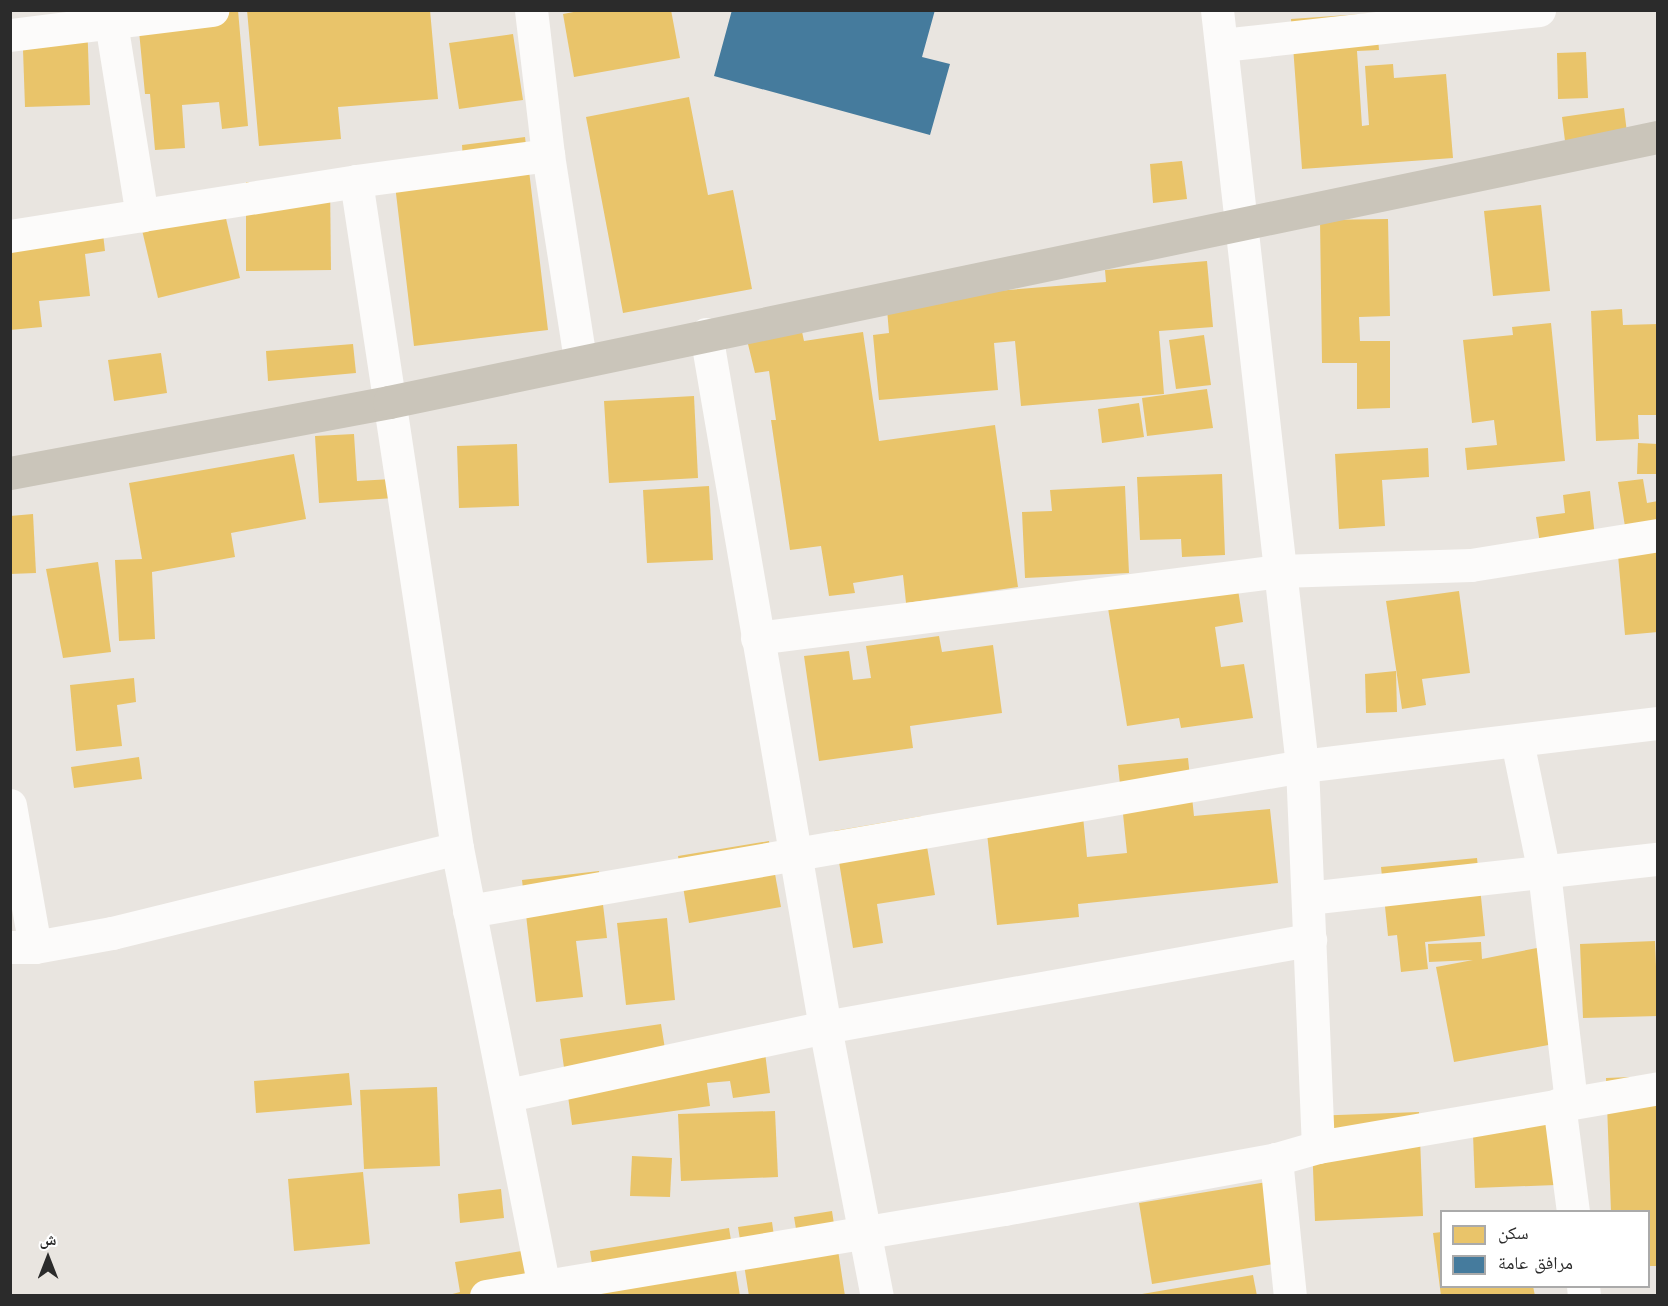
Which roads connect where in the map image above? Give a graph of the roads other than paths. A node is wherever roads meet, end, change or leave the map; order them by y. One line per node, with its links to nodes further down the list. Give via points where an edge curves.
1 (212, 10): 5 (street)
2 (531, 10): 9 (street)
3 (1217, 10): 7 (street)
4 (1539, 10): 7 (street)
5 (110, 17): 6 (street); 11 (street)
6 (10, 35)
7 (1222, 45): 12 (street)
8 (1658, 137): 12 (main road)
9 (548, 155): 10 (street); 15 (street)
10 (356, 181): 11 (street); 16 (street)
11 (142, 216): 13 (street)
12 (1241, 223): 14 (main road); 19 (street)
13 (10, 236)
14 (706, 334): 15 (main road); 20 (street)
15 (580, 360): 16 (main road)
16 (389, 402): 17 (main road); 25 (street)
17 (10, 473)
18 (1658, 535): 19 (street, via 1471,565)
19 (1279, 571): 20 (street); 23 (street)
20 (757, 638): 26 (street)
21 (1658, 723): 22 (street)
22 (1517, 741): 23 (street); 28 (street)
23 (1302, 766): 26 (street); 29 (street)
24 (10, 805): 32 (street)
25 (457, 848): 30 (street); 32 (street, via 112,933)
26 (798, 855): 30 (street); 33 (street)
27 (1658, 859): 28 (street)
28 (1544, 872): 29 (street); 36 (street)
29 (1308, 898): 31 (street)
30 (469, 911): 35 (street)
31 (1310, 940): 33 (street); 37 (street)
32 (23, 947)
33 (825, 1027): 35 (street); 40 (street)
34 (1658, 1088): 36 (street)
35 (508, 1095): 41 (street)
36 (1565, 1102): 37 (street); 39 (street)
37 (1318, 1147): 38 (street)
38 (1276, 1159): 40 (street); 44 (street)
39 (1573, 1210)
40 (865, 1233): 41 (street); 43 (street)
41 (545, 1291): 42 (street)
42 (486, 1296)
43 (878, 1296)
44 (1290, 1296)

